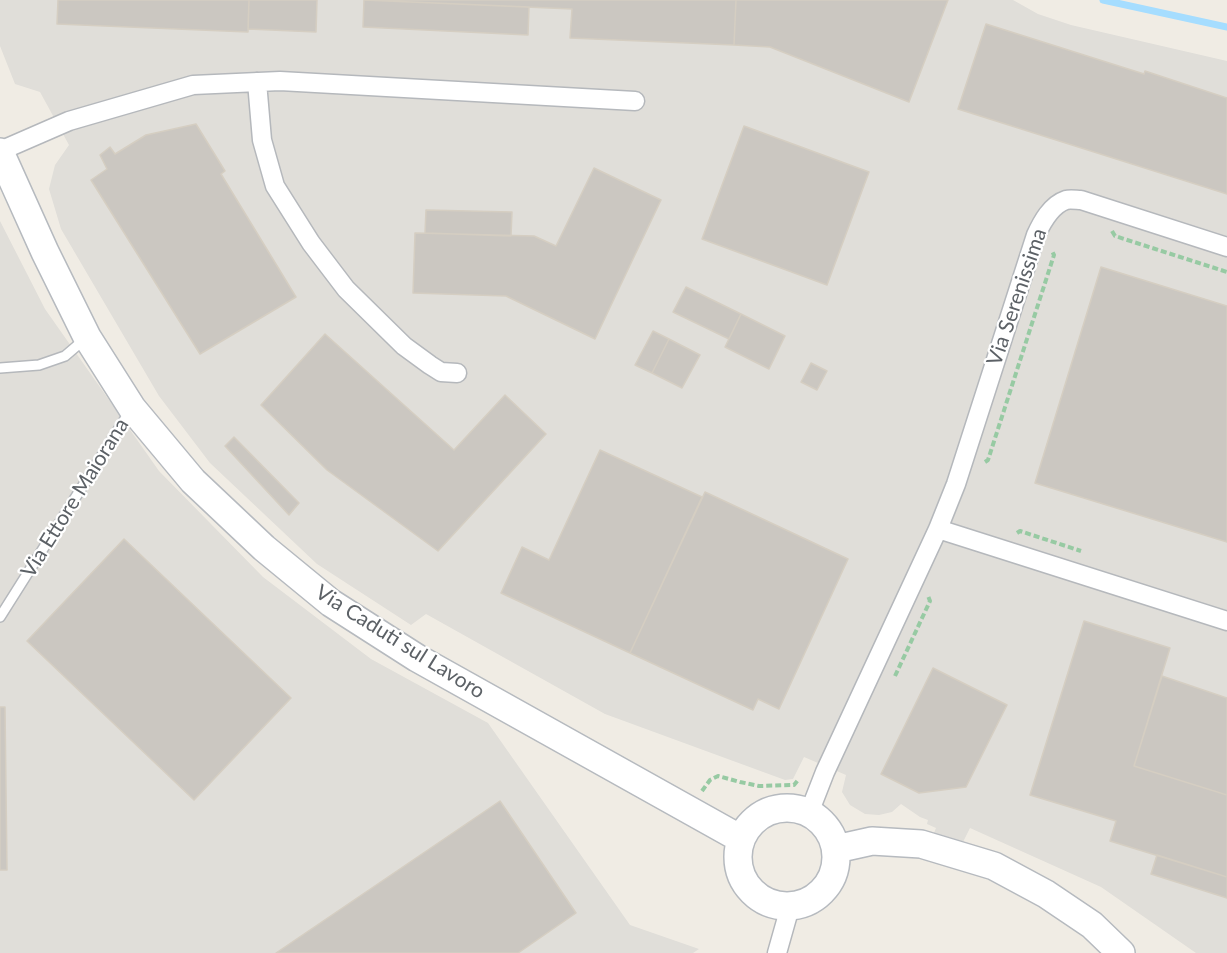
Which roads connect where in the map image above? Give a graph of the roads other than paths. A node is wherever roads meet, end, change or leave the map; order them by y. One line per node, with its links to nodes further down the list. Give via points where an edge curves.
1 (257, 82): 2 (street); 3 (street, via 193,85 69,121); 7 (street, via 262,140 275,186 311,243 346,289 404,346 441,372)
2 (635, 101)
3 (0, 152): 5 (street, Via Caduti sul Lavoro)
4 (1227, 247): 9 (street, Via Serenissima, via 1082,200 1066,200 1053,208 1036,235)
5 (87, 337): 6 (lane, via 65,356 39,365); 8 (street, Via Caduti sul Lavoro)
6 (0, 368)
7 (457, 373)
8 (132, 408): 10 (lane, Via Ettore Maiorana); 13 (street, Via Caduti sul Lavoro, via 193,481 264,548 331,603 417,658)
9 (938, 529): 11 (street); 12 (street, Via Serenissima)
10 (0, 617)
11 (1227, 621)
12 (809, 813): 13 (street, via 777,809 762,815); 14 (street, via 831,834)
13 (741, 839): 15 (street, via 740,871 747,886 774,905)
14 (836, 849): 15 (street, via 836,866 826,888 806,903); 17 (street, via 872,841 921,844 994,867 1046,894 1092,925)
15 (790, 907): 16 (street)
16 (777, 953)
17 (1121, 953)

